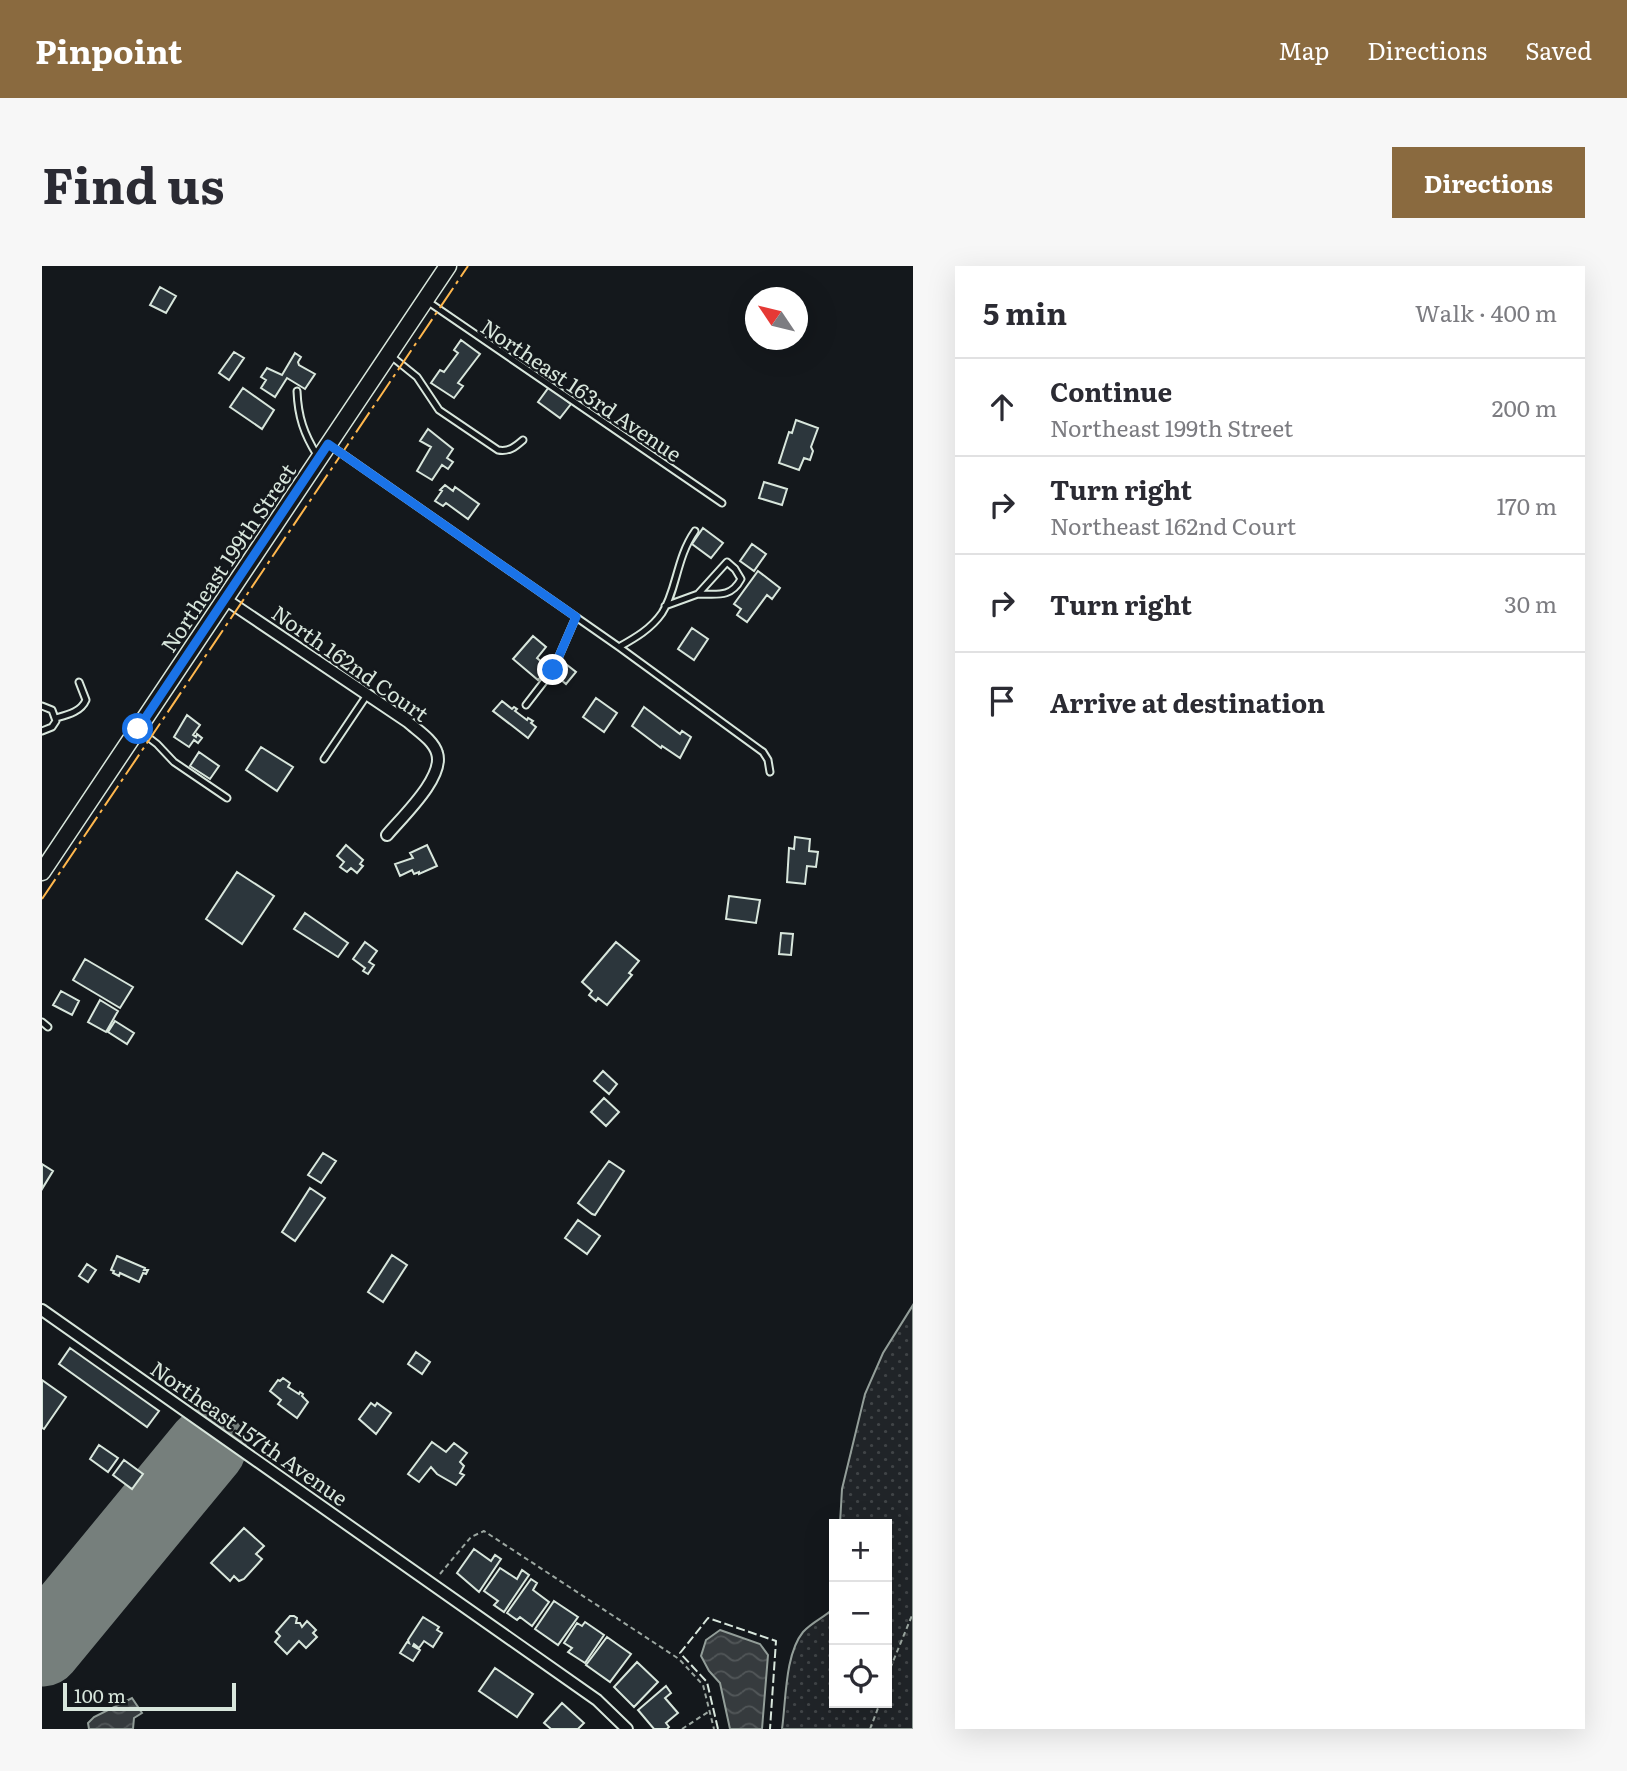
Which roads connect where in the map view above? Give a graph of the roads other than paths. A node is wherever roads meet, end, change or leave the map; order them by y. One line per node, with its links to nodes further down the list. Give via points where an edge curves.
1 (448, 266): 2 (main road, Northeast 199th Street)
2 (425, 300): 3 (main road, Northeast 199th Street); 8 (lane, Northeast 163rd Avenue)
3 (388, 354): 5 (lane, via 417,377 439,410 498,450 514,448); 6 (main road, Northeast 199th Street)
4 (297, 391): 7 (lane, via 299,421)
5 (523, 440)
6 (328, 444): 7 (main road, Northeast 199th Street); 13 (lane)
7 (319, 458): 11 (main road, Northeast 199th Street)
8 (722, 503)
9 (695, 531): 12 (lane, via 681,555)
10 (698, 594): 10 (lane, via 728,593 741,579 727,562); 12 (lane)
11 (225, 599): 16 (street, North 162nd Court); 20 (main road, Northeast 199th Street)
12 (665, 606): 14 (lane, via 643,633)
13 (576, 617): 14 (lane); 17 (lane, via 553,670)
14 (619, 647): 23 (lane, via 763,752)
15 (79, 682): 19 (lane, via 84,705)
16 (367, 695): 22 (lane); 25 (street, North 162nd Court, via 428,739 437,753 438,767 430,784)
17 (526, 705)
18 (42, 706): 19 (lane, via 52,709)
19 (56, 718): 21 (lane, via 52,727)
20 (138, 729): 24 (lane, via 174,762); 26 (main road, Northeast 199th Street)
21 (42, 731)
22 (324, 759)
23 (770, 772)
24 (227, 798)
25 (387, 835)
26 (43, 869)
27 (42, 1310): 28 (street, Northeast 157th Avenue, via 597,1700)
28 (627, 1729)

